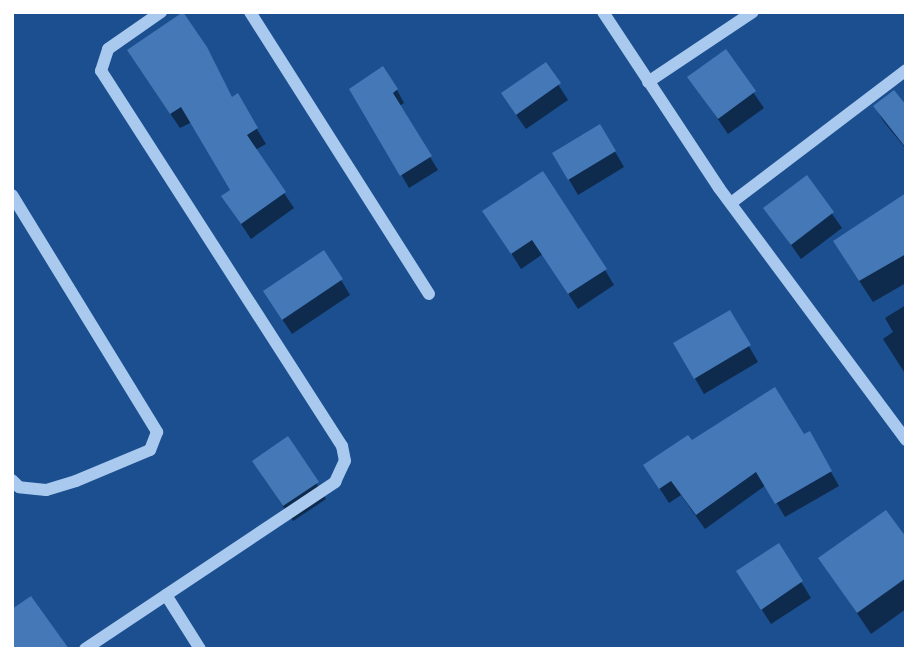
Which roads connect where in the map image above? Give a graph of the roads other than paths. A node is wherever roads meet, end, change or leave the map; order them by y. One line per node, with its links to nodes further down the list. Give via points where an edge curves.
1 (161, 12): 12 (street, via 108,49 101,71 342,446 345,461 335,482)
2 (250, 12): 9 (street)
3 (603, 12): 6 (street)
4 (753, 12): 6 (street)
5 (906, 70): 8 (street)
6 (648, 82): 8 (street)
7 (12, 195): 11 (street, via 158,432 150,450 76,481 46,490 19,487)
8 (731, 203): 10 (street)
9 (429, 294)
10 (906, 440)
11 (12, 480)
12 (166, 596): 13 (street); 14 (street)
13 (85, 649)
14 (200, 649)

